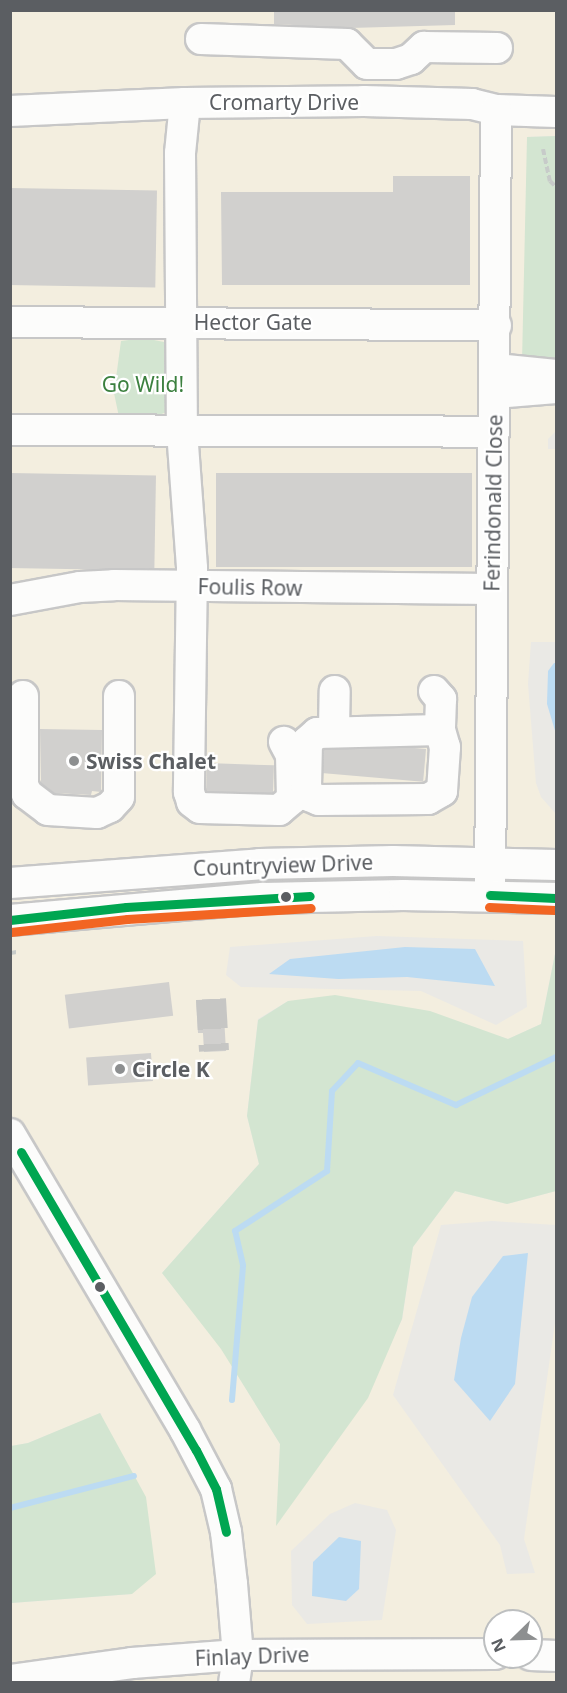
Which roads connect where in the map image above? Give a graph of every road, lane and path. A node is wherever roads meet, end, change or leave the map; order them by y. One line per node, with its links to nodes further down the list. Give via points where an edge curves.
1 (201, 39): 2 (street, via 347,44 367,64 396,64 411,59 424,47)
2 (497, 48)
3 (185, 103): 4 (street, Cromarty Drive, via 448,103); 5 (street, Cromarty Drive); 10 (street, via 180,153)
4 (496, 110): 6 (street, Cromarty Drive); 11 (street, Ferindonald Close)
5 (10, 111)
6 (556, 112)
7 (543, 149): 8 (path, via 550,181)
8 (556, 187)
9 (10, 322): 10 (street, Hector Gate)
10 (182, 322): 11 (street, Hector Gate); 16 (street)
11 (496, 325): 13 (street, Ferindonald Close)
12 (556, 375): 13 (street)
13 (495, 381): 14 (street); 17 (street, Ferindonald Close)
14 (556, 388)
15 (10, 430): 16 (street)
16 (182, 431): 17 (street); 18 (street)
17 (494, 432): 19 (street, Ferindonald Close)
18 (191, 586): 19 (street, Foulis Row); 20 (street, Foulis Row, via 80,586); 27 (street, via 189,792 200,808 279,810 292,799 291,755)
19 (491, 589): 28 (street, Ferindonald Close)
20 (10, 600)
21 (335, 691): 25 (street)
22 (434, 691): 26 (street, via 441,699)
23 (23, 696): 24 (street, via 23,785 27,794 48,810 97,813 119,797)
24 (119, 696)
25 (334, 730): 26 (street); 26 (street, via 317,733 307,742 306,787 309,796 319,800 428,799 442,790 446,776)
26 (440, 730)
27 (284, 742)
28 (490, 862): 29 (street, Countryview Drive); 30 (street, Countryview Drive, via 260,864); 31 (street, Ferindonald Close)
29 (556, 865)
30 (10, 883)
31 (490, 895): 32 (street, Countryview Drive); 33 (street, Countryview Drive, via 240,899)
32 (556, 898)
33 (10, 920)
34 (17, 952): 35 (path)
35 (10, 953)
36 (10, 1134): 38 (street, via 185,1430 216,1490 226,1532)
37 (483, 1655): 38 (street, Finlay Drive)
38 (236, 1669): 39 (street, Finlay Drive, via 110,1666)
39 (10, 1680)

